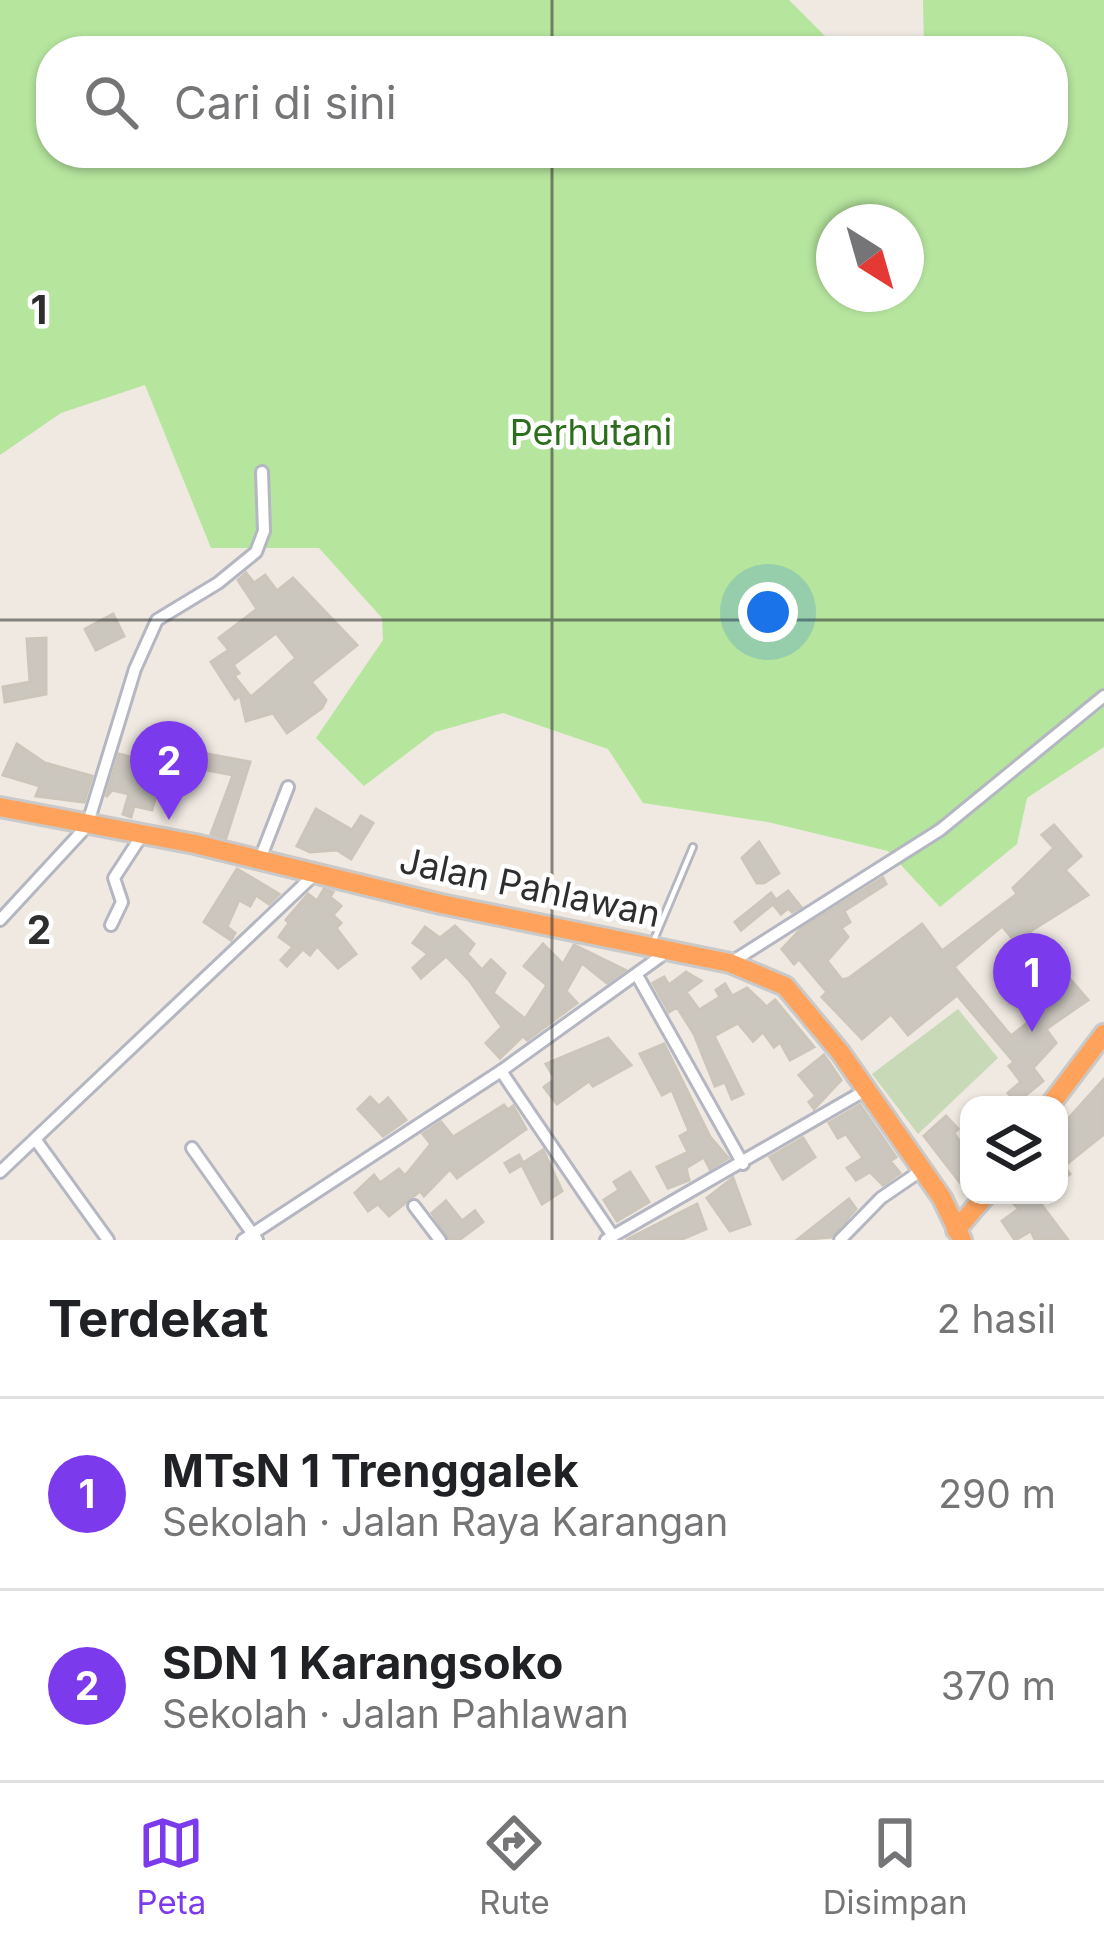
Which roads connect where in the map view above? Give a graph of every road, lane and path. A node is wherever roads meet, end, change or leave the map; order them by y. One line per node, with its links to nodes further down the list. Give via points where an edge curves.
1 (262, 472): 5 (street, via 262,542 248,561 154,623)
2 (1104, 696): 13 (street, via 940,830)
3 (288, 787): 8 (street)
4 (0, 807): 5 (highway, Jalan Pahlawan)
5 (87, 826): 6 (highway, Jalan Pahlawan); 10 (street)
6 (142, 835): 8 (highway, Jalan Pahlawan); 11 (street, via 114,878 122,902)
7 (693, 847): 12 (lane)
8 (260, 860): 9 (highway, Jalan Pahlawan)
9 (316, 873): 12 (highway, Jalan Pahlawan); 19 (street)
10 (0, 920)
11 (111, 925)
12 (659, 949): 13 (highway, Jalan Pahlawan); 14 (street)
13 (730, 964): 17 (highway, Jalan Pahlawan, via 799,998)
14 (638, 977): 16 (street); 21 (street)
15 (1104, 1034): 18 (highway)
16 (501, 1071): 27 (street); 28 (street)
17 (866, 1090): 21 (street); 22 (highway, Jalan Pahlawan)
18 (1057, 1096)
19 (35, 1139): 23 (street); 29 (street)
20 (192, 1148): 27 (street)
21 (742, 1164): 28 (street)
22 (922, 1170): 26 (highway, Jalan Pahlawan); 31 (street)
23 (0, 1172)
24 (981, 1204): 26 (highway)
25 (414, 1206): 30 (street)
26 (965, 1233)
27 (251, 1238)
28 (609, 1238)
29 (108, 1240)
30 (440, 1240)
31 (841, 1240)

